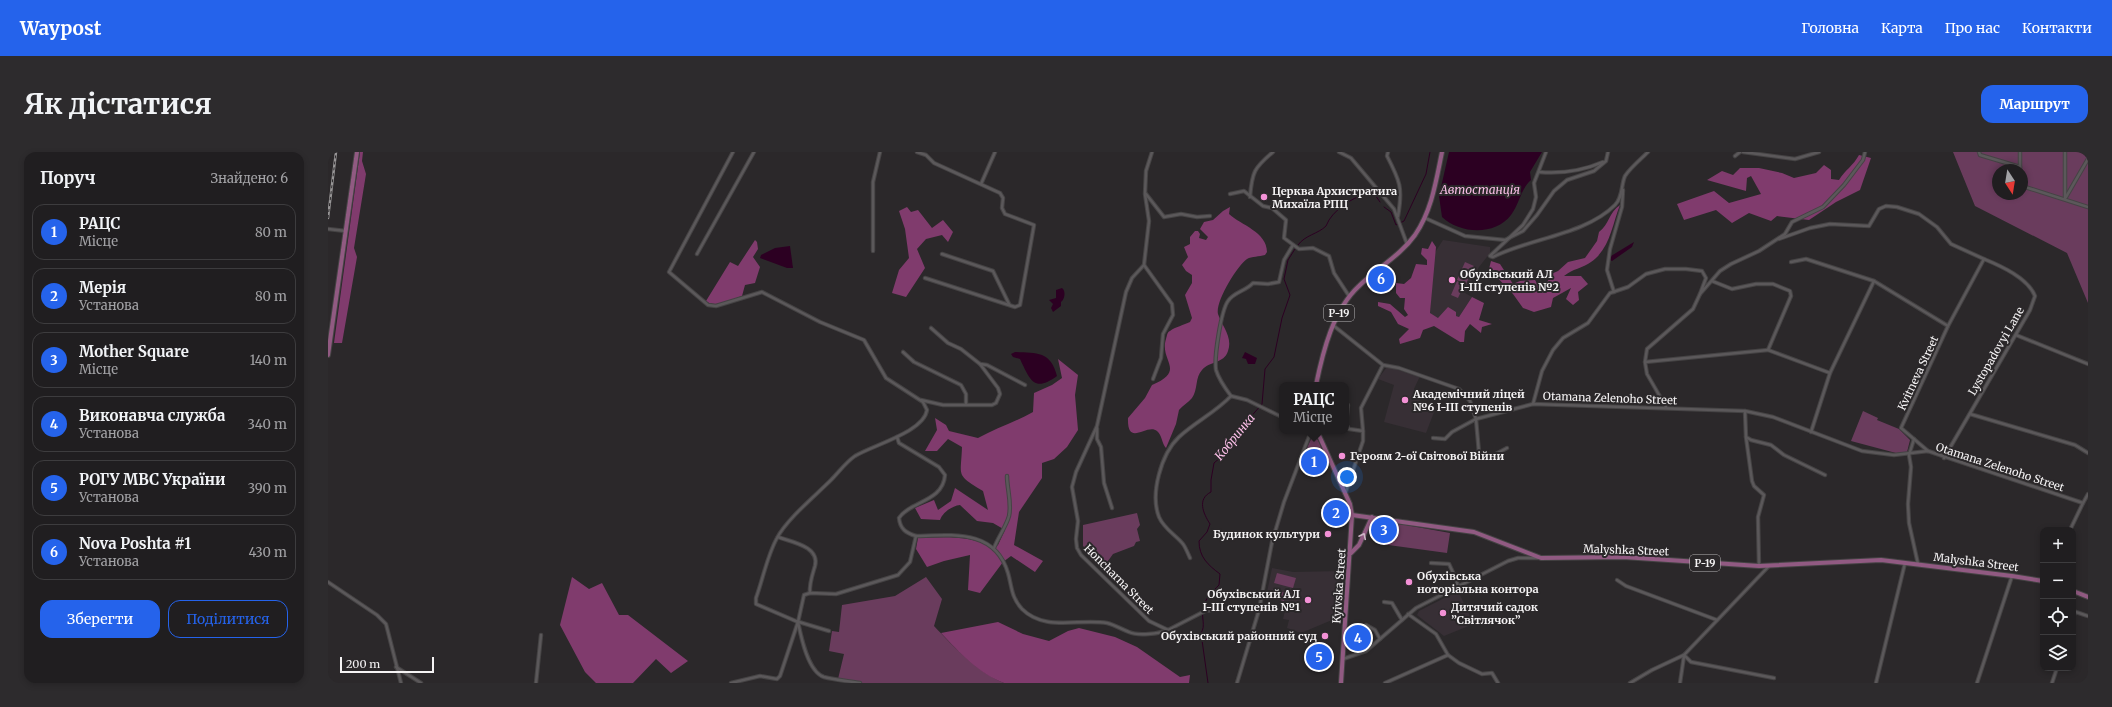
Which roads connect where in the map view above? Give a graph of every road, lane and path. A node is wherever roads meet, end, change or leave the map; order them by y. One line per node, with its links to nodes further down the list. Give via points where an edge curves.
1 (357, 152): 39 (main road)
2 (734, 152): 73 (street, via 669,272 708,305 716,306 762,292 820,322 864,340 886,378)
3 (754, 152): 45 (street)
4 (880, 152): 44 (street, via 873,182)
5 (917, 152): 27 (street, via 926,155 934,163)
6 (995, 152): 27 (street)
7 (1152, 152): 30 (street, via 1146,171)
8 (1273, 152): 32 (street, via 1257,166 1251,181)
9 (1339, 152): 36 (street, via 1351,158)
10 (1388, 152): 36 (street, via 1387,156 1400,183 1401,200)
11 (1442, 152): 37 (main road, Р-19)
12 (1546, 152): 26 (street)
13 (1608, 152): 23 (street)
14 (1648, 152): 28 (street, via 1626,175)
15 (1742, 152): 16 (street, via 1796,159); 21 (street)
16 (1819, 152)
17 (1865, 152): 41 (street, via 1863,160 1844,186 1823,207 1792,222 1785,234)
18 (1979, 152): 24 (street, via 1980,155)
19 (2020, 152): 25 (street)
20 (2065, 152): 33 (street)
21 (1735, 156)
22 (2088, 159): 33 (street)
23 (1606, 161): 26 (street, via 1577,171 1555,174); 40 (street, via 1594,171 1567,180 1554,191 1523,231)
24 (2008, 164)
25 (2020, 164)
26 (1539, 172): 40 (street, via 1534,183 1536,197 1533,209 1523,225)
27 (982, 184): 56 (street, via 1000,193 1005,214 1034,225 1020,305)
28 (1623, 184): 40 (street, via 1615,205 1588,223 1490,256); 53 (street, via 1622,207 1607,270)
29 (2028, 188): 33 (street)
30 (1145, 194): 35 (street, via 1164,217 1181,214); 49 (street, via 1149,221)
31 (1230, 194): 32 (street, via 1244,191)
32 (1250, 197): 43 (street, via 1263,206 1272,208 1286,220 1284,238)
33 (2065, 199): 34 (street)
34 (2088, 207)
35 (1210, 216)
36 (1398, 216): 42 (street)
37 (1425, 218): 40 (street, via 1465,236); 42 (main road, Р-19)
38 (328, 229): 39 (street)
39 (347, 231): 63 (main road)
40 (1505, 240)
41 (1776, 240): 47 (street, via 1830,224 1869,226 1879,209 1886,206 1897,207 1919,214 1937,227 1951,244); 51 (street, via 1720,271)
42 (1408, 244): 55 (main road, Р-19)
43 (1293, 245): 55 (street, via 1299,249 1313,248 1329,256 1334,273); 72 (street, via 1284,260 1279,282 1253,283 1228,301 1220,324 1216,369 1220,382)
44 (873, 251)
45 (697, 254)
46 (942, 254): 56 (street, via 993,271)
47 (1984, 259): 58 (street); 60 (street, Lystopadovyi Lane, via 2026,284 2035,296)
48 (1791, 262): 52 (street, Kvitneva Street, via 1806,259)
49 (1144, 265): 69 (street, via 1173,309 1173,315 1163,334 1161,358); 81 (street, Honcharna Street, via 1132,278 1126,292)
50 (925, 278): 56 (street)
51 (1712, 281): 54 (street); 61 (street, via 1732,289 1756,284 1773,284 1790,291 1791,296)
52 (1874, 282): 58 (street, Kvitneva Street); 68 (street)
53 (1614, 292): 54 (street, via 1628,287 1646,274 1665,269 1686,269 1702,271 1706,278); 75 (street, via 1610,293 1588,323 1563,338 1553,350 1542,371)
54 (1700, 294): 64 (street, via 1693,309 1648,349)
55 (1349, 296): 57 (main road, Р-19)
56 (1009, 305)
57 (1334, 326): 67 (street); 70 (main road, Р-19, via 1322,356)
58 (1948, 326): 90 (street, Kvitneva Street, via 1901,428)
59 (931, 328): 65 (street, via 948,343)
60 (2016, 335): 66 (street); 78 (street, Lystopadovyi Lane)
61 (1768, 350): 64 (street); 68 (street)
62 (903, 352): 74 (street, via 914,362 961,385 966,394)
63 (328, 355)
64 (1645, 362): 76 (street, via 1647,374)
65 (980, 364): 71 (street, via 987,365); 74 (street, via 1000,394 996,404)
66 (2088, 364)
67 (1383, 365): 80 (street, via 1400,368 1459,388 1470,401); 83 (street, via 1361,408)
68 (1830, 373): 84 (street)
69 (1153, 379)
70 (1317, 382)
71 (1025, 385)
72 (1231, 396): 79 (street); 109 (street, via 1222,406 1212,410 1178,438 1156,481 1155,499 1159,518 1183,544)
73 (918, 399): 74 (street, via 936,404); 88 (street, via 927,410 924,419)
74 (966, 404)
75 (1533, 404): 76 (street, Otamana Zelenoho Street); 80 (street, Otamana Zelenoho Street)
76 (1666, 407): 77 (street, Otamana Zelenoho Street)
77 (1745, 411): 84 (street, Otamana Zelenoho Street, via 1773,417); 87 (street)
78 (1970, 414): 93 (street, via 2075,445); 95 (street, Lystopadovyi Lane)
79 (1279, 416)
80 (1476, 419): 89 (street, Otamana Zelenoho Street, via 1452,432 1445,439); 91 (street, via 1479,453 1494,454)
81 (1097, 426): 101 (street, Honcharna Street, via 1096,435 1101,447 1104,483); 133 (street, Honcharna Street, via 1072,487 1078,522 1077,548 1081,555 1150,621)
82 (1349, 429): 83 (street)
83 (1363, 431): 98 (street, via 1363,441)
84 (1811, 432): 94 (street, Otamana Zelenoho Street, via 1862,451)
85 (1310, 434): 125 (street, via 1272,542)
86 (1317, 434): 98 (main road)
87 (1746, 436): 96 (street, via 1751,440 1771,445 1784,456); 115 (street, via 1752,481 1764,495 1758,517)
88 (897, 437): 105 (street, via 899,443 939,467 945,475 945,480 929,499 903,511 899,518 900,527); 106 (street, via 853,457)
89 (1433, 438)
90 (1914, 439): 92 (street, Kvitneva Street); 94 (street)
91 (1507, 448)
92 (1928, 452): 94 (street, Otamana Zelenoho Street); 95 (street, Otamana Zelenoho Street)
93 (2088, 453)
94 (1909, 455): 113 (street, via 1912,467 1908,504 1909,523)
95 (1944, 458): 100 (street, Otamana Zelenoho Street)
96 (1825, 475)
97 (1007, 476): 107 (street, via 1009,518)
98 (1345, 494): 102 (main road)
99 (2088, 494): 100 (street)
100 (2083, 503): 104 (street)
101 (1112, 508)
102 (1352, 515): 103 (main road, Malyshka Street / Р-19); 108 (main road, Kyivska Street)
103 (1372, 517): 108 (main road, one-way to 103, via 1359,545); 110 (main road, Malyshka Street / Р-19, via 1474,532)
104 (2071, 527)
105 (916, 536): 107 (street, via 957,535 976,538); 122 (street, via 910,562 898,575 836,594)
106 (777, 537): 122 (street, via 809,548 815,555 816,564 809,587); 131 (street, via 756,604)
107 (994, 548): 133 (street, via 1006,567 1011,592 1022,608 1032,615 1056,623 1106,623 1130,633 1161,634)
108 (1350, 553): 139 (main road, Kyivska Street)
109 (1190, 558)
110 (1541, 558): 115 (main road, Malyshka Street / Р-19, via 1623,557); 120 (street, via 1518,558)
111 (1431, 563): 120 (street, via 1449,564)
112 (1906, 563): 113 (main road, Malyshka Street / Р-19); 114 (main road, Malyshka Street / Р-19, via 1881,560); 154 (street)
113 (1918, 564): 116 (main road, Malyshka Street / Р-19)
114 (1769, 565): 115 (main road, Malyshka Street / Р-19); 130 (street)
115 (1759, 566)
116 (2012, 576): 118 (main road, Malyshka Street / Р-19); 155 (street)
117 (1617, 580): 130 (street, via 1626,586)
118 (2040, 581)
119 (328, 582): 140 (street, via 377,615 386,624)
120 (1457, 587): 127 (street)
121 (2076, 592): 123 (main road)
122 (810, 594): 131 (street, via 804,596)
123 (2088, 597)
124 (1384, 602): 129 (street, via 1392,603)
125 (1259, 610): 133 (street, via 1220,609 1200,613); 148 (street)
126 (2076, 612): 128 (street)
127 (1408, 614): 129 (street); 137 (street, via 1436,634)
128 (2088, 616)
129 (1402, 620): 136 (street)
130 (1717, 620): 138 (street)
131 (798, 622): 134 (street); 146 (street, via 777,679 760,676); 147 (street, via 803,644 815,671 822,676)
132 (1366, 625): 136 (street, via 1375,630)
133 (1168, 630)
134 (829, 631)
135 (541, 635): 145 (street)
136 (1380, 639): 139 (street, via 1366,650)
137 (1448, 655): 150 (street); 151 (street, via 1482,674 1492,673)
138 (1684, 655): 142 (street, via 1691,662); 152 (street); 153 (street)
139 (1344, 659): 149 (main road, Kyivska Street)
140 (396, 667): 143 (street); 144 (street)
141 (2056, 671): 156 (street)
142 (1774, 678)
143 (401, 683)
144 (421, 683)
145 (536, 683)
146 (731, 683)
147 (860, 683)
148 (1237, 683)
149 (1341, 683)
150 (1385, 683)
151 (1498, 683)
152 (1630, 683)
153 (1680, 683)
154 (1876, 683)
155 (1977, 683)
156 (2052, 683)

